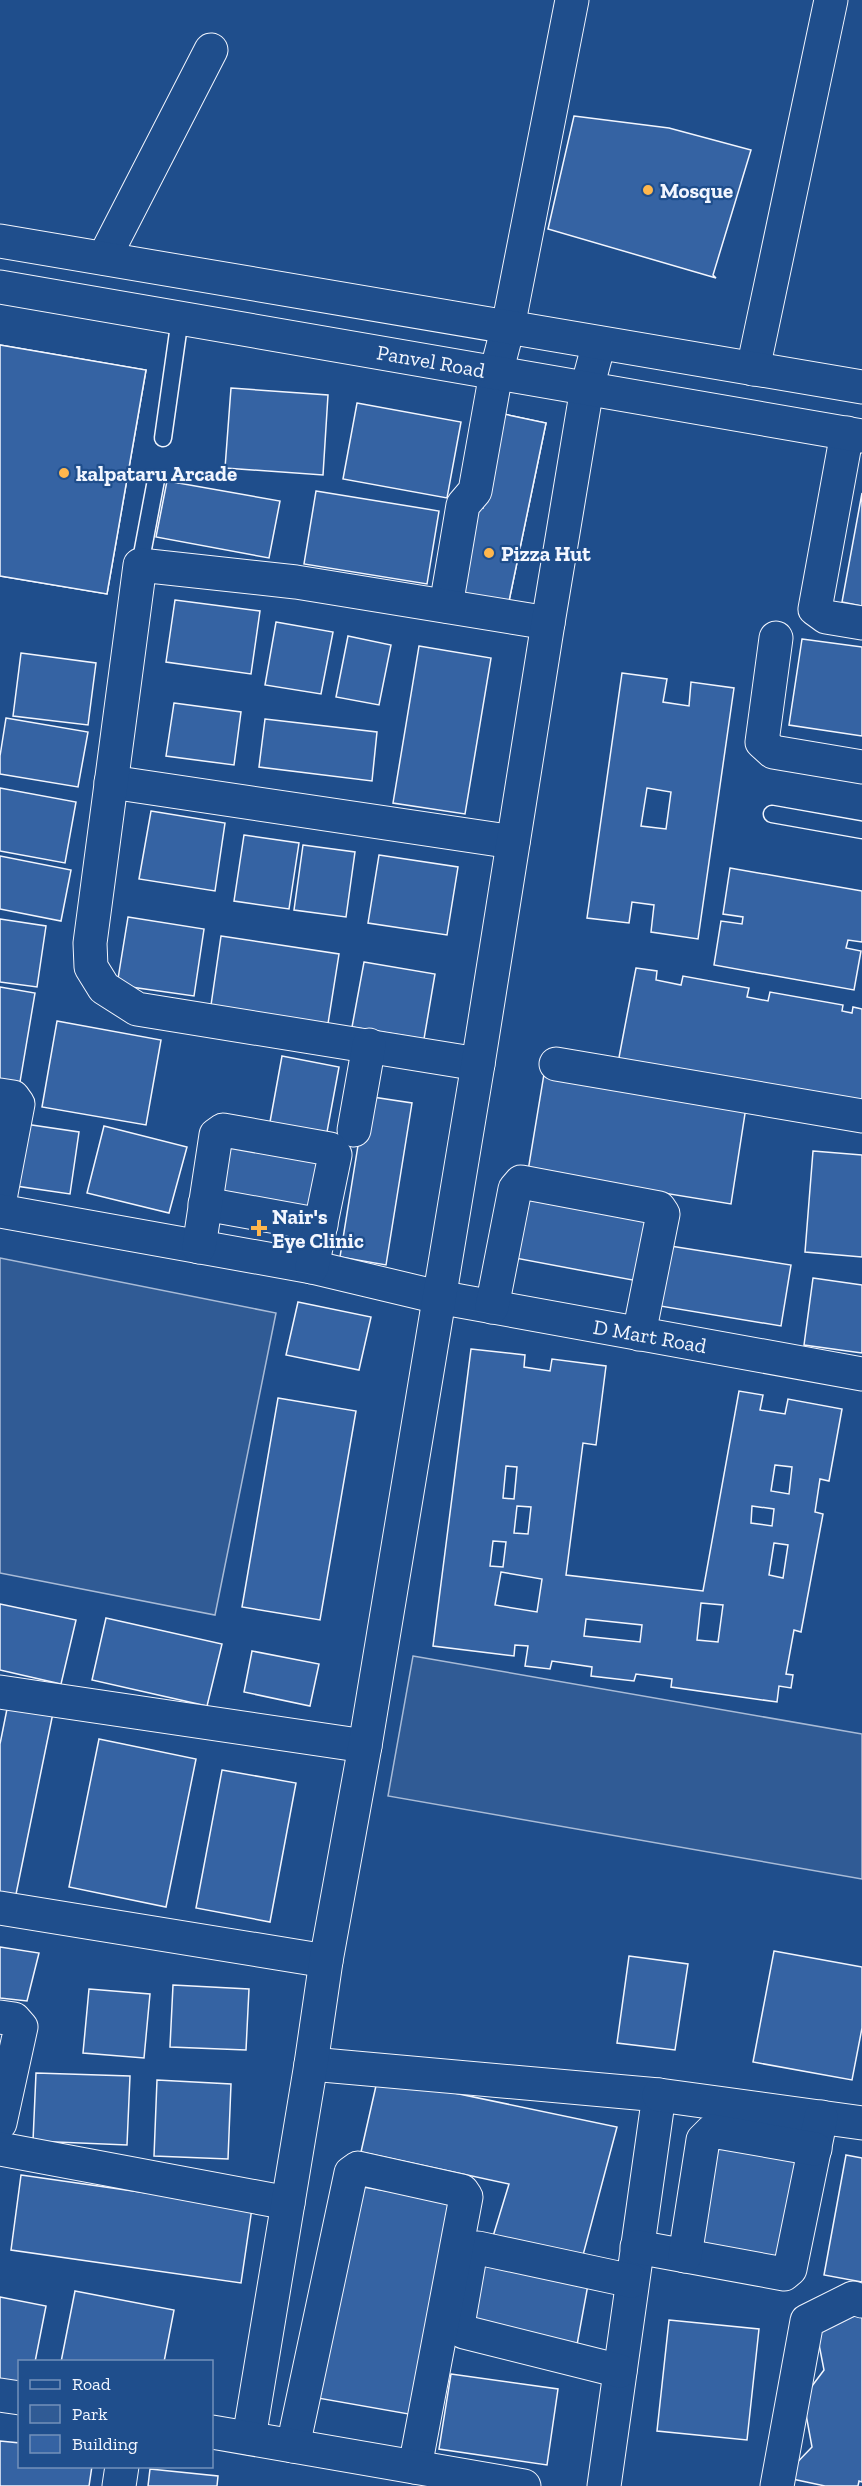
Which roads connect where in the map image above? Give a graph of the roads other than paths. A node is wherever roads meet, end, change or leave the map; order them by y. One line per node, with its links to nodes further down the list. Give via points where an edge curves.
1 (572, 0): 8 (street)
2 (831, 0): 10 (street)
3 (211, 50): 5 (street)
4 (0, 241): 5 (street)
5 (104, 258): 8 (street)
6 (0, 287): 7 (street, Panvel Road)
7 (180, 318): 11 (street, Panvel Road); 15 (lane)
8 (508, 327): 9 (street); 11 (street)
9 (599, 343): 10 (street); 13 (street)
10 (753, 369): 12 (street)
11 (496, 373): 13 (street, Panvel Road); 18 (street, via 475,491 463,505)
12 (862, 387)
13 (587, 388): 14 (street, Panvel Road); 19 (street)
14 (855, 434): 20 (street, via 815,609 826,617)
15 (163, 438)
16 (156, 480): 17 (lane)
17 (140, 565): 18 (street, via 296,582); 23 (street)
18 (446, 606): 19 (street)
19 (548, 623): 26 (street)
20 (862, 623)
21 (776, 638): 22 (street, via 762,742 773,752)
22 (862, 767)
23 (111, 782): 26 (street); 27 (street, via 90,943 91,967 104,988 138,1009)
24 (772, 814): 25 (lane)
25 (862, 831)
26 (513, 842): 28 (street)
27 (369, 1046): 28 (street); 32 (street)
28 (478, 1064): 39 (street)
29 (556, 1064): 31 (street)
30 (0, 1095): 33 (street, via 13,1098 18,1104)
31 (862, 1116)
32 (354, 1130)
33 (0, 1199)
34 (205, 1204): 36 (street); 36 (street, via 216,1135 223,1130 330,1149 335,1155); 37 (street)
35 (0, 1211): 37 (street, D Mart Road)
36 (313, 1224): 38 (street)
37 (199, 1247): 38 (street, D Mart Road)
38 (304, 1266): 39 (street, D Mart Road)
39 (438, 1297): 40 (street, D Mart Road); 44 (street)
40 (492, 1307): 41 (street, D Mart Road); 41 (street, via 515,1189 521,1182 555,1188 659,1208 663,1214)
41 (639, 1334): 42 (street, D Mart Road)
42 (862, 1374)
43 (0, 1692): 44 (street)
44 (365, 1746): 46 (street)
45 (0, 1908): 46 (street)
46 (326, 1960): 48 (street)
47 (0, 2017): 50 (street, via 14,2019 21,2028)
48 (311, 2064): 49 (street); 55 (street)
49 (659, 2095): 51 (street); 56 (street)
50 (2, 2104)
51 (821, 2117): 52 (street); 54 (street)
52 (862, 2123)
53 (0, 2149): 55 (street)
54 (814, 2149): 57 (street, via 790,2269 783,2274); 57 (street, via 712,2131 702,2140)
55 (288, 2203): 64 (street)
56 (637, 2247): 57 (street); 58 (street)
57 (685, 2256)
58 (632, 2281): 60 (street); 60 (street, via 478,2248 470,2256 458,2325 464,2332)
59 (862, 2301): 71 (street, via 853,2298 807,2321)
60 (620, 2371): 70 (street)
61 (0, 2395): 62 (street)
62 (18, 2398)
63 (213, 2432): 64 (street)
64 (249, 2438): 65 (street)
65 (293, 2446): 66 (street); 66 (street, via 351,2173 358,2168 462,2191 466,2197)
66 (415, 2467): 69 (street)
67 (122, 2468): 68 (street)
68 (119, 2486)
69 (524, 2486)
70 (604, 2486)
71 (777, 2486)

